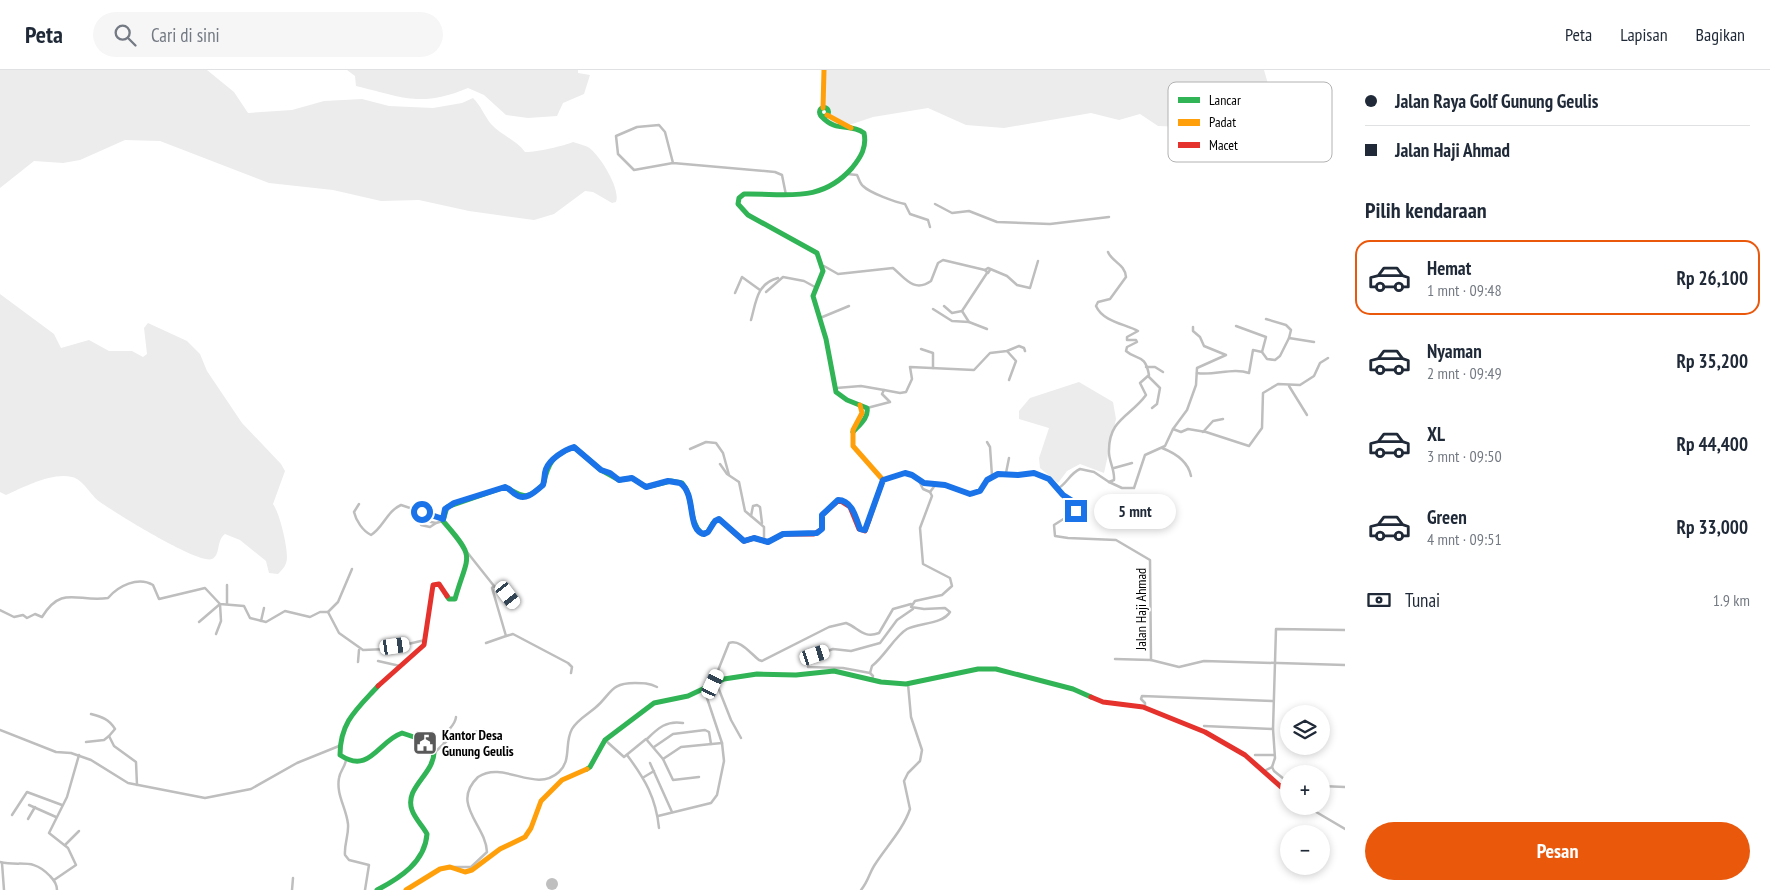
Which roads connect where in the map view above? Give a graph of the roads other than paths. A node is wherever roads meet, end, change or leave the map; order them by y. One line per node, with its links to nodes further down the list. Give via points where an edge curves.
1 (824, 70): 3 (main road, via 823,108 820,112 863,132 866,142 862,157)
2 (673, 163): 2 (street, via 634,170 618,154 616,136 635,128 659,125 666,134); 4 (street, via 778,172 783,178)
3 (845, 174): 4 (main road, via 815,193); 7 (street, via 857,175 866,189 895,203 905,204 910,214 928,220)
4 (786, 195): 10 (main road, via 744,194 738,204 748,215 817,253)
5 (934, 204): 6 (street, via 952,213 969,211 997,222 1050,224)
6 (1109, 217)
7 (930, 227)
8 (1108, 252): 35 (street, via 1124,269 1126,277 1110,299 1096,302 1096,308 1120,325 1138,330 1137,334 1127,337 1127,340 1137,342 1126,351 1141,358)
9 (1038, 262): 11 (street, via 1030,288 1017,285 1007,276)
10 (824, 266): 11 (street, via 838,274 889,268 914,285 931,281 938,263 943,260); 13 (main road, via 823,276)
11 (986, 271): 20 (street)
12 (780, 278): 13 (street, via 796,279); 14 (street); 15 (street)
13 (815, 287): 21 (main road, via 813,301)
14 (760, 290): 16 (street, via 742,277); 23 (street)
15 (766, 292)
16 (735, 293)
17 (849, 306): 21 (street)
18 (944, 306): 20 (street, via 952,313)
19 (933, 309): 24 (street, via 952,321)
20 (962, 311): 24 (street)
21 (819, 319): 42 (main road, via 826,339)
22 (1266, 319): 28 (street, via 1286,325 1291,330)
23 (751, 320)
24 (969, 322): 27 (street)
25 (1236, 326): 33 (street, via 1266,337)
26 (1193, 327): 38 (street, via 1204,346 1226,353 1223,358 1198,366)
27 (987, 329)
28 (1289, 338): 29 (street); 33 (street, via 1278,359 1267,359)
29 (1314, 342)
30 (921, 349): 36 (street, via 932,353)
31 (1007, 351): 32 (street, via 1019,346); 36 (street, via 990,353 974,370); 40 (street, via 1016,361)
32 (1025, 351)
33 (1262, 352): 38 (street, via 1253,350 1249,373)
34 (1328, 358): 41 (street, via 1320,363 1314,376 1300,385)
35 (1146, 367): 37 (street, via 1155,367); 39 (street)
36 (933, 368): 43 (street, via 910,367 912,379 906,392)
37 (1163, 372)
38 (1197, 373): 49 (street, via 1186,414)
39 (1148, 376): 46 (street, via 1160,388 1158,404); 58 (street, via 1140,382 1146,396 1113,428 1108,450)
40 (1009, 380)
41 (1288, 385): 47 (street); 50 (street, via 1278,384 1263,393 1262,428 1248,446)
42 (834, 388): 43 (street, via 861,386); 44 (main road, via 842,397)
43 (884, 390): 45 (street, via 882,394 890,402)
44 (860, 405): 45 (main road); 51 (main road, via 862,413)
45 (867, 408): 51 (main road, via 867,416)
46 (1152, 408)
47 (1307, 414)
48 (1223, 419): 50 (street, via 1213,421)
49 (1173, 429): 50 (street); 53 (street)
50 (1204, 432)
51 (852, 433): 63 (main road, via 851,443 856,454 876,468)
52 (987, 442): 61 (street)
53 (1162, 448): 62 (street, via 1174,452 1189,467); 65 (street, via 1145,455 1134,488 1122,488)
54 (690, 449): 60 (street, via 706,442 716,443 723,453)
55 (1009, 458): 59 (street)
56 (1132, 463): 58 (street)
57 (720, 464): 60 (street)
58 (1113, 468): 65 (street, via 1114,480)
59 (1006, 473): 61 (street, Jalan Haji Ahmad); 67 (street, Jalan Haji Ahmad, via 1042,475)
60 (729, 475): 70 (street, via 739,482 745,511)
61 (992, 476): 66 (street, via 974,494)
62 (1191, 476)
63 (883, 480): 64 (street, via 905,473); 78 (main road, via 865,530 860,529 848,504 838,500 822,515 819,532 783,534 770,542)
64 (919, 481): 66 (street); 68 (street, via 923,489)
65 (1109, 482): 67 (street, via 1094,472 1080,469)
66 (936, 484): 68 (street)
67 (1057, 489): 100 (street, Jalan Haji Ahmad, via 1078,507 1054,525 1055,536 1116,540 1150,560)
68 (930, 492): 85 (street, via 932,496 920,528 921,558 923,564 950,578 952,586 942,595)
69 (359, 504): 73 (street, via 355,516 371,535 400,505)
70 (751, 516): 76 (street); 76 (street, via 753,506 760,507)
71 (416, 519): 72 (street)
72 (420, 520): 74 (street); 77 (street)
73 (443, 520): 75 (street); 78 (main road, via 445,509 454,503 505,487 522,497 529,495 543,485 550,462 574,447 601,470 619,480 632,478 646,487 672,480 682,484 689,493 694,526 701,534 708,532 719,519 742,540 754,538); 79 (main road)
74 (430, 522): 75 (street); 77 (street)
75 (436, 524): 77 (street)
76 (762, 524): 78 (street)
77 (426, 527)
78 (764, 541)
79 (467, 552): 82 (street); 96 (main road, via 466,566 454,600 448,599 440,584 432,587)
80 (352, 569): 90 (street, via 338,602)
81 (226, 586): 84 (street)
82 (494, 586): 86 (street); 95 (street, via 492,596)
83 (220, 604): 84 (street); 89 (street, via 205,588 159,599 153,585 139,582 121,586 108,598 61,597 48,607 42,617 35,614 27,618 14,617); 92 (street); 94 (street, via 221,621)
84 (227, 604): 91 (street, via 244,606 250,618)
85 (911, 604): 88 (street); 109 (street, via 893,609 879,633 863,635 846,622 762,660 739,643 730,642)
86 (516, 605)
87 (264, 608): 91 (street)
88 (913, 609): 107 (street, via 945,608 950,612 943,619 904,631 872,666); 107 (street, via 897,620 880,643 851,651 833,649 809,658 807,664 813,669 835,668)
89 (0, 610)
90 (328, 612): 91 (street, via 310,617 285,612 269,622); 98 (street, via 337,632)
91 (261, 621)
92 (199, 622)
93 (1345, 630): 103 (street, via 1277,628)
94 (216, 634)
95 (506, 636): 97 (street); 106 (street, via 513,634 568,663 572,667)
96 (425, 640): 98 (street, via 387,649); 104 (main road)
97 (486, 643)
98 (359, 650): 102 (street)
99 (1115, 659): 100 (street, Jalan Haji Ahmad)
100 (1151, 660): 103 (street, via 1179,667 1204,660)
101 (378, 661): 104 (street)
102 (358, 662)
103 (1275, 663): 105 (street); 113 (street)
104 (402, 666): 130 (main road, via 382,682 347,720)
105 (1345, 666)
106 (571, 673)
107 (870, 673): 108 (street, via 874,676)
108 (872, 680): 109 (main road, via 830,671 796,676 757,674 724,678); 110 (main road)
109 (714, 683): 112 (main road); 123 (street)
110 (908, 684): 114 (main road, via 978,669 996,669 1050,682 1103,702); 174 (street, via 912,717 922,750 920,761 904,781 910,809)
111 (657, 687): 164 (street, via 646,683 615,686 573,727 565,764 551,778 535,780 498,772 478,777 470,789 468,804 483,837 486,854 471,867)
112 (704, 689): 124 (main road, via 685,697 656,702); 128 (street)
113 (1274, 701): 114 (street, via 1143,695 1141,698 1146,705); 119 (street)
114 (1143, 707): 142 (main road, via 1211,735)
115 (91, 714): 122 (street, via 110,721 115,729)
116 (456, 717): 127 (street, via 455,723 447,730)
117 (683, 723): 125 (street, via 666,724)
118 (1204, 726): 119 (street)
119 (1272, 729): 133 (street)
120 (0, 730): 134 (street, via 56,752)
121 (484, 730): 127 (street, via 452,737)
122 (110, 736): 126 (street); 146 (street, via 114,746 136,762)
123 (741, 738)
124 (605, 740): 135 (street, via 623,757); 164 (main road, via 592,766 562,780 540,802 527,836 500,849 472,870 466,872)
125 (648, 740): 131 (street); 135 (street)
126 (86, 742)
127 (444, 743): 132 (street)
128 (722, 743): 129 (street); 153 (street, via 724,764 714,801)
129 (711, 744): 131 (street, via 706,730 673,734); 137 (street, via 681,747)
130 (339, 746): 138 (main road, via 339,753); 146 (street, via 297,763 251,789 214,797 196,797)
131 (654, 747): 137 (street)
132 (434, 753): 138 (main road, via 425,740 401,732 366,759); 172 (main road, via 433,767 414,789 410,800 412,813 428,834 426,848 400,876)
133 (1274, 754): 136 (street); 140 (street)
134 (79, 755): 146 (street); 151 (street)
135 (627, 755): 144 (street)
136 (1255, 755)
137 (663, 759): 145 (street, via 673,780)
138 (346, 760): 171 (street, via 339,774 338,786 339,799 348,822 345,855 349,860 369,865)
139 (650, 763): 141 (street)
140 (1272, 767): 142 (street); 143 (street)
141 (654, 771): 144 (street); 153 (street)
142 (1264, 771): 147 (main road)
143 (1280, 776)
144 (644, 777): 156 (street)
145 (699, 777)
146 (137, 785)
147 (1280, 786)
148 (1330, 786): 149 (street)
149 (1345, 787)
150 (29, 804): 152 (street)
151 (62, 805): 154 (street, via 27,792); 157 (street)
152 (35, 807): 157 (street); 158 (street)
153 (672, 812): 156 (street)
154 (12, 815)
155 (1321, 815): 160 (street)
156 (658, 816): 159 (street)
157 (56, 817): 162 (street, via 49,833)
158 (28, 818)
159 (659, 828)
160 (1345, 829)
161 (79, 831): 162 (street)
162 (65, 844): 166 (street, via 76,865)
163 (1, 863): 166 (street, via 32,863); 167 (street)
164 (450, 867): 173 (main road, via 428,874)
165 (293, 878): 170 (street)
166 (54, 880): 169 (street)
167 (2, 882): 168 (street)
168 (4, 890)
169 (57, 890)
170 (292, 890)
171 (365, 890)
172 (377, 890)
173 (406, 890)
174 (862, 890)

